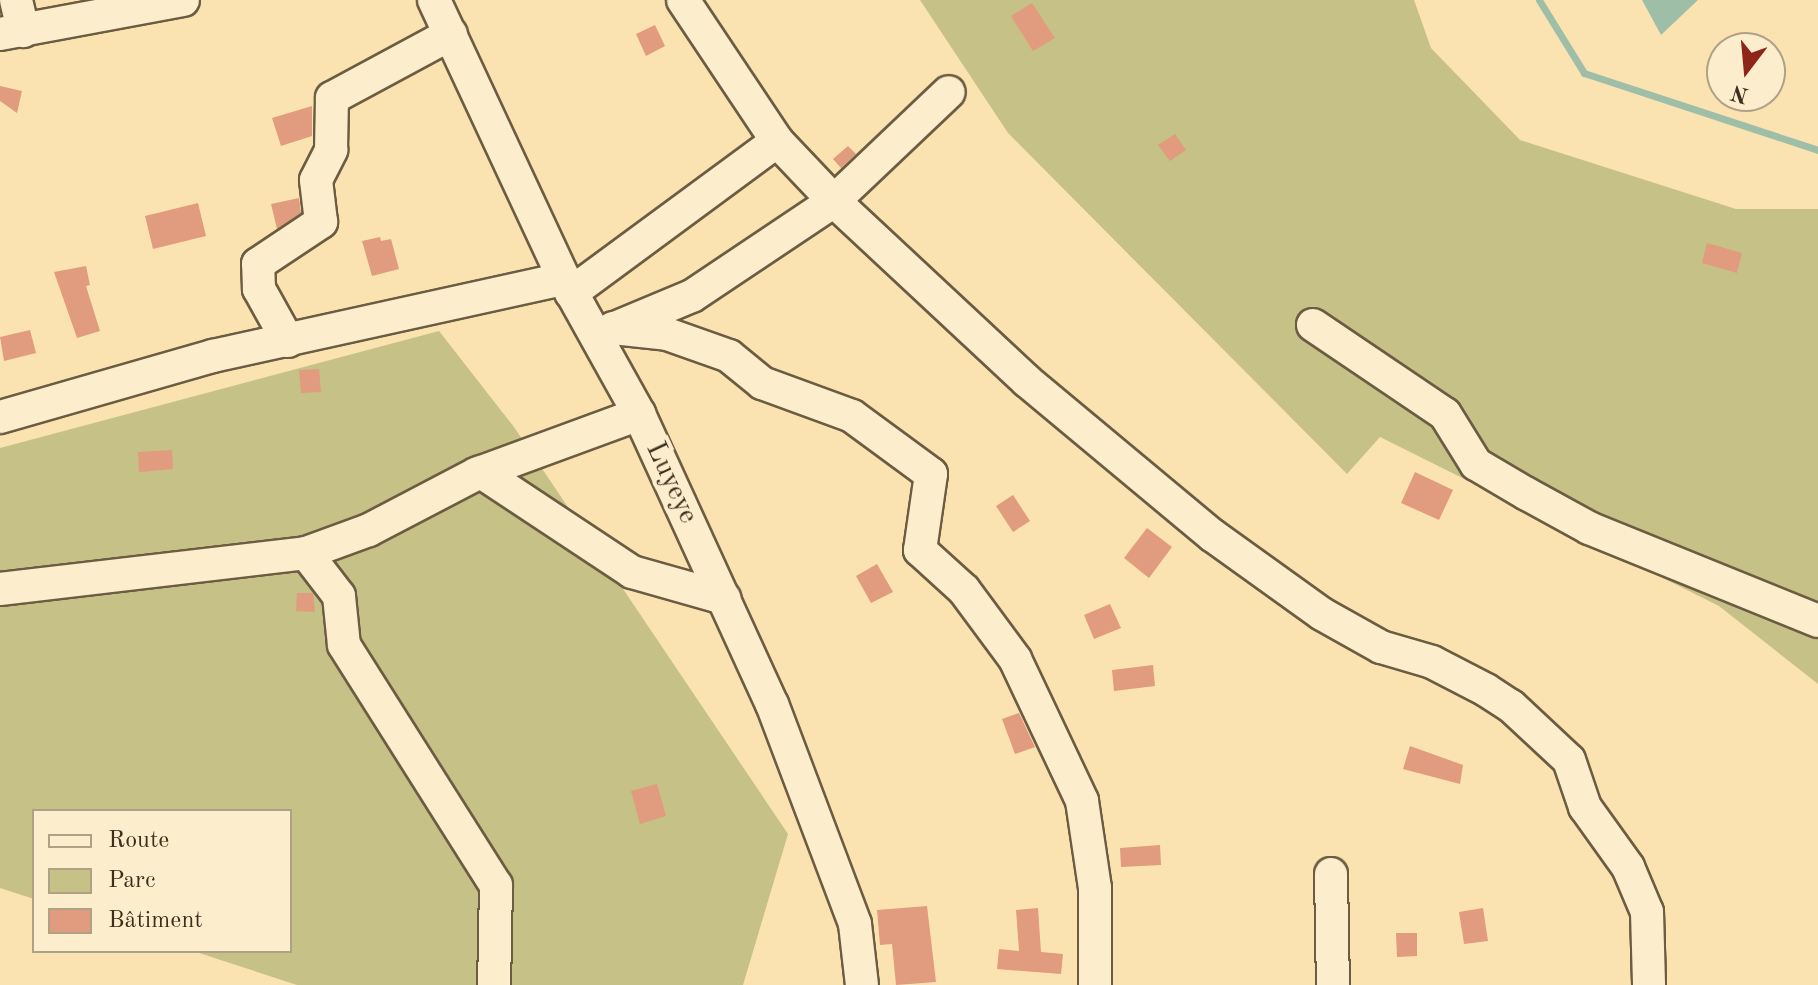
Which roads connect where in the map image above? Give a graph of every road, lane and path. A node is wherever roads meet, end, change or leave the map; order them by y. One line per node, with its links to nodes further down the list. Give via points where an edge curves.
1 (16, 0): 5 (street)
2 (183, 0): 5 (street)
3 (434, 0): 6 (street, Luyeye)
4 (683, 0): 8 (street)
5 (11, 33)
6 (451, 34): 10 (street, Luyeye); 13 (street, via 332,98 331,150 316,180 321,222 258,264 259,289)
7 (949, 92): 9 (street)
8 (777, 141): 9 (street); 10 (street)
9 (834, 201): 12 (street, via 692,296); 26 (street, via 1027,381 1212,535 1334,621 1381,647 1432,662 1511,706 1569,760 1585,807 1628,867 1647,912)
10 (568, 286): 12 (street, Luyeye); 13 (street)
11 (1313, 325): 20 (street, via 1445,414 1476,464 1527,494 1589,528)
12 (603, 332): 14 (street, Luyeye); 24 (street, via 667,334 729,356 762,383 852,416 931,474 920,550 964,590 1015,659 1082,801 1095,888)
13 (288, 341): 15 (street, via 213,356)
14 (639, 414): 16 (street); 19 (street, Luyeye)
15 (0, 417)
16 (481, 472): 17 (street, via 369,530); 19 (street, via 632,572)
17 (306, 553): 18 (street); 22 (street, via 339,596 344,645 496,885)
18 (0, 589)
19 (724, 598): 23 (street, Luyeye, via 772,704 855,924)
20 (1818, 621)
21 (1331, 874): 25 (street)
22 (494, 985)
23 (862, 985)
24 (1095, 985)
25 (1333, 985)
26 (1649, 985)

